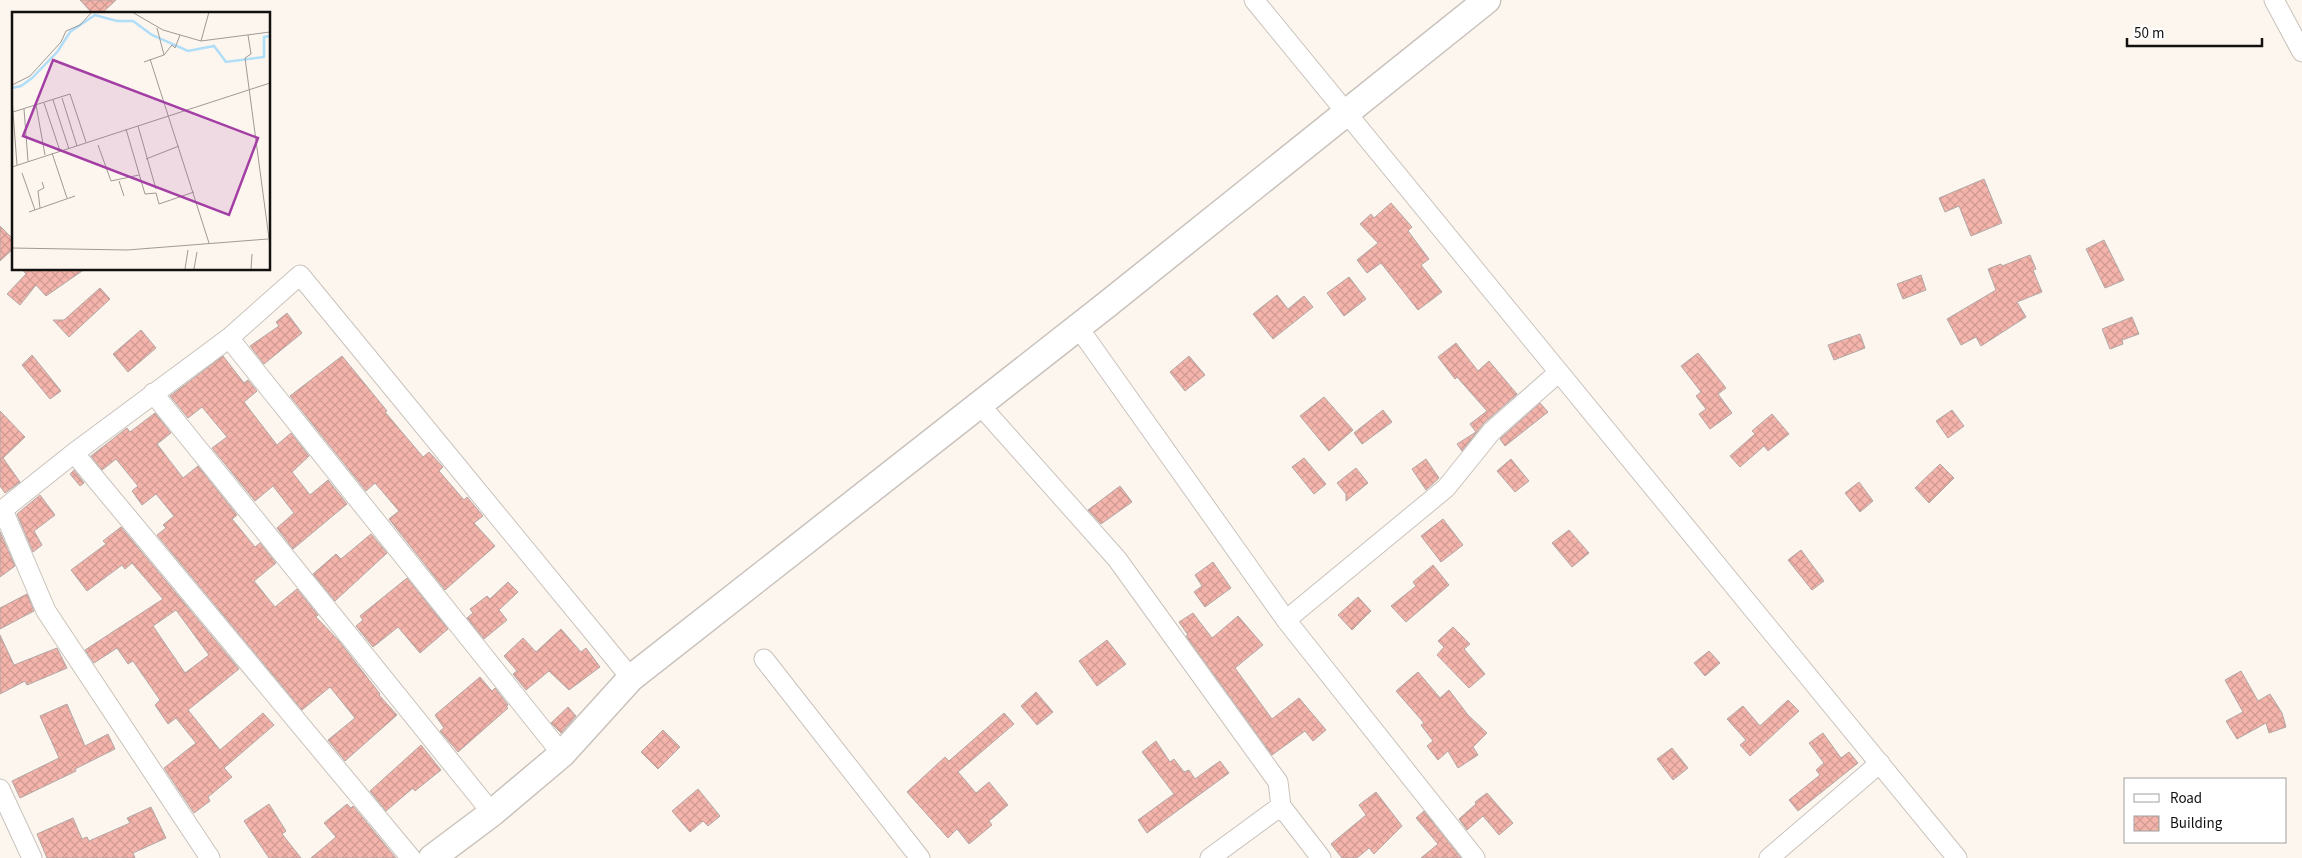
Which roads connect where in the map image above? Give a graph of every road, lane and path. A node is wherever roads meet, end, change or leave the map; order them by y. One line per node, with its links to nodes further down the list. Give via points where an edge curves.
1 (1254, 0): 5 (street)
2 (1487, 0): 5 (street)
3 (2274, 0): 4 (street)
4 (2302, 52)
5 (1347, 113): 6 (street); 8 (street)
6 (1078, 327): 10 (street); 13 (street)
7 (229, 338): 9 (street); 15 (street, via 300,275); 16 (street)
8 (1560, 372): 13 (street, via 1492,432 1446,488); 17 (street)
9 (153, 393): 11 (street); 20 (street)
10 (979, 404): 15 (street); 19 (street, via 1117,559 1278,782)
11 (74, 453): 12 (street); 23 (street)
12 (2, 511): 22 (street, via 46,611)
13 (1286, 620): 28 (street)
14 (764, 659): 25 (street)
15 (631, 678): 16 (street)
16 (562, 754): 20 (street)
17 (1880, 763): 29 (street); 30 (street)
18 (0, 789): 21 (street)
19 (1281, 806): 26 (street); 27 (street)
20 (492, 813): 24 (street)
21 (32, 858)
22 (210, 858)
23 (411, 858)
24 (432, 858)
25 (920, 858)
26 (1210, 858)
27 (1321, 858)
28 (1475, 858)
29 (1769, 858)
30 (1958, 858)

